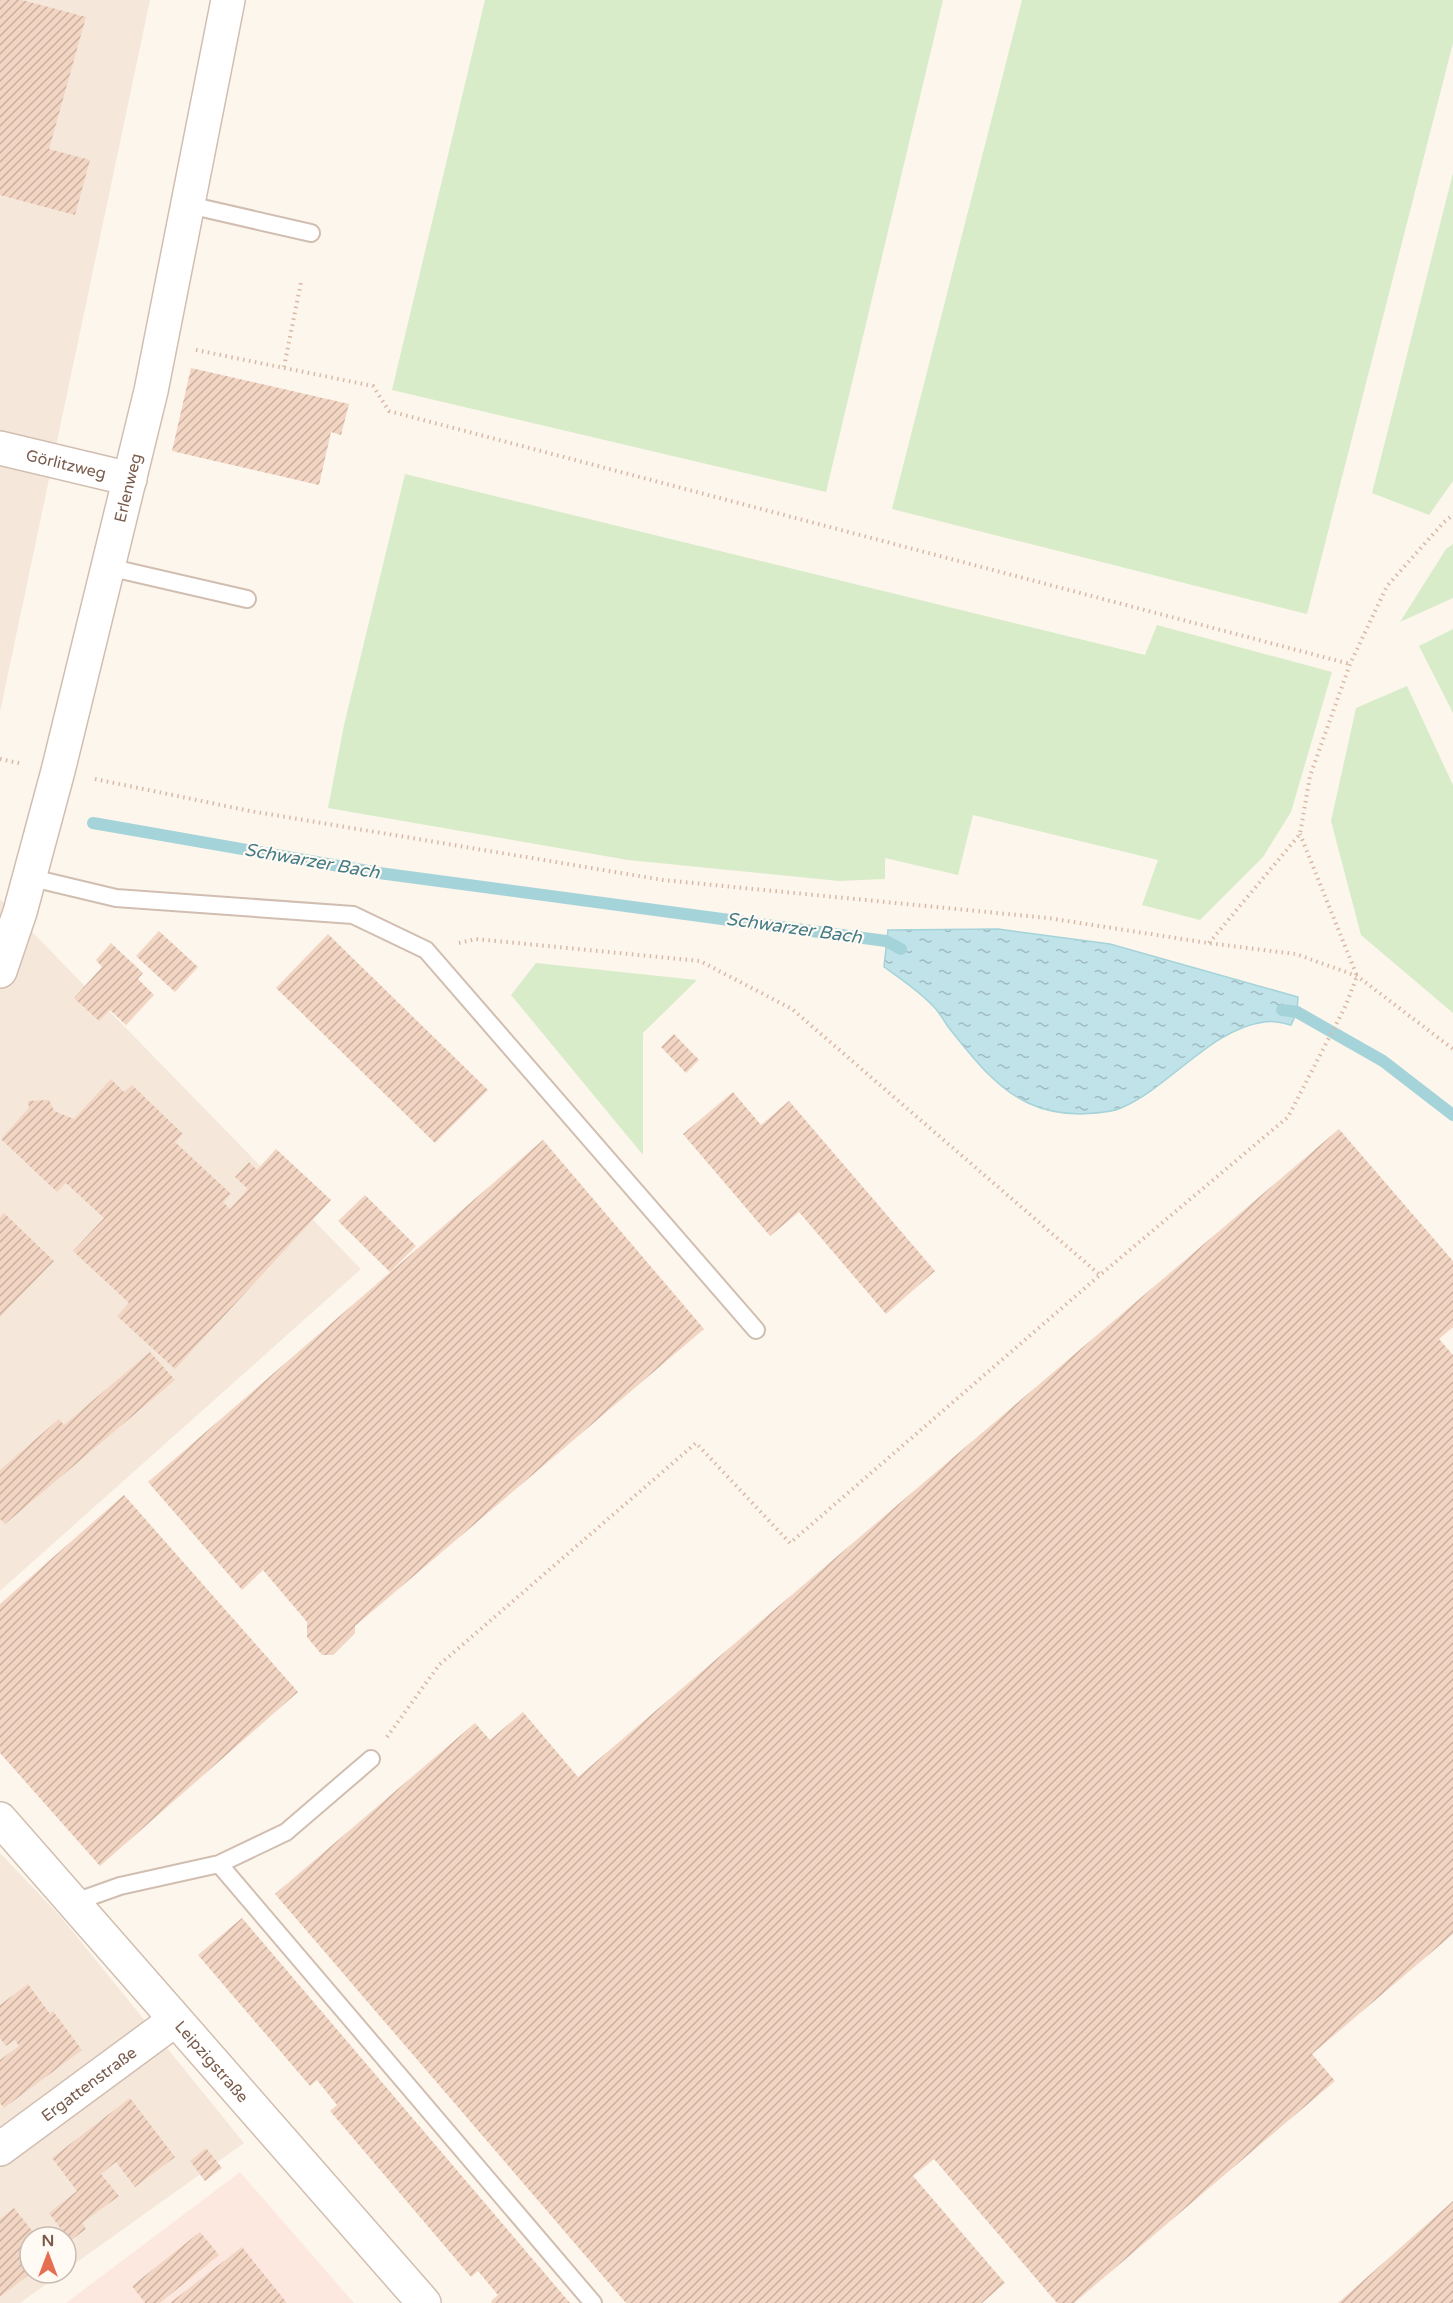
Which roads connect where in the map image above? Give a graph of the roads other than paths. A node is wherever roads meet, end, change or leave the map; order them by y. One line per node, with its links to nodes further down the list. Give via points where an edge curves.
1 (226, 0): 2 (street, Erlenweg)
2 (189, 205): 3 (lane); 5 (street, Erlenweg)
3 (311, 233)
4 (0, 448): 5 (street, Görlitzweg)
5 (130, 479): 6 (street, Erlenweg)
6 (108, 567): 7 (lane); 8 (street, Erlenweg)
7 (247, 599)
8 (28, 877): 9 (street, Erlenweg); 10 (lane, via 116,898 353,915 426,950)
9 (0, 971)
10 (756, 1330)
11 (371, 1759): 13 (lane, via 285,1832)
12 (0, 1819): 14 (street, Leipzigstraße)
13 (219, 1864): 14 (lane, via 120,1886); 18 (lane)
14 (75, 1902): 15 (street, Leipzigstraße)
15 (176, 2020): 16 (street, Ergattenstraße); 17 (street, Leipzigstraße)
16 (0, 2149)
17 (424, 2303)
18 (594, 2303)

